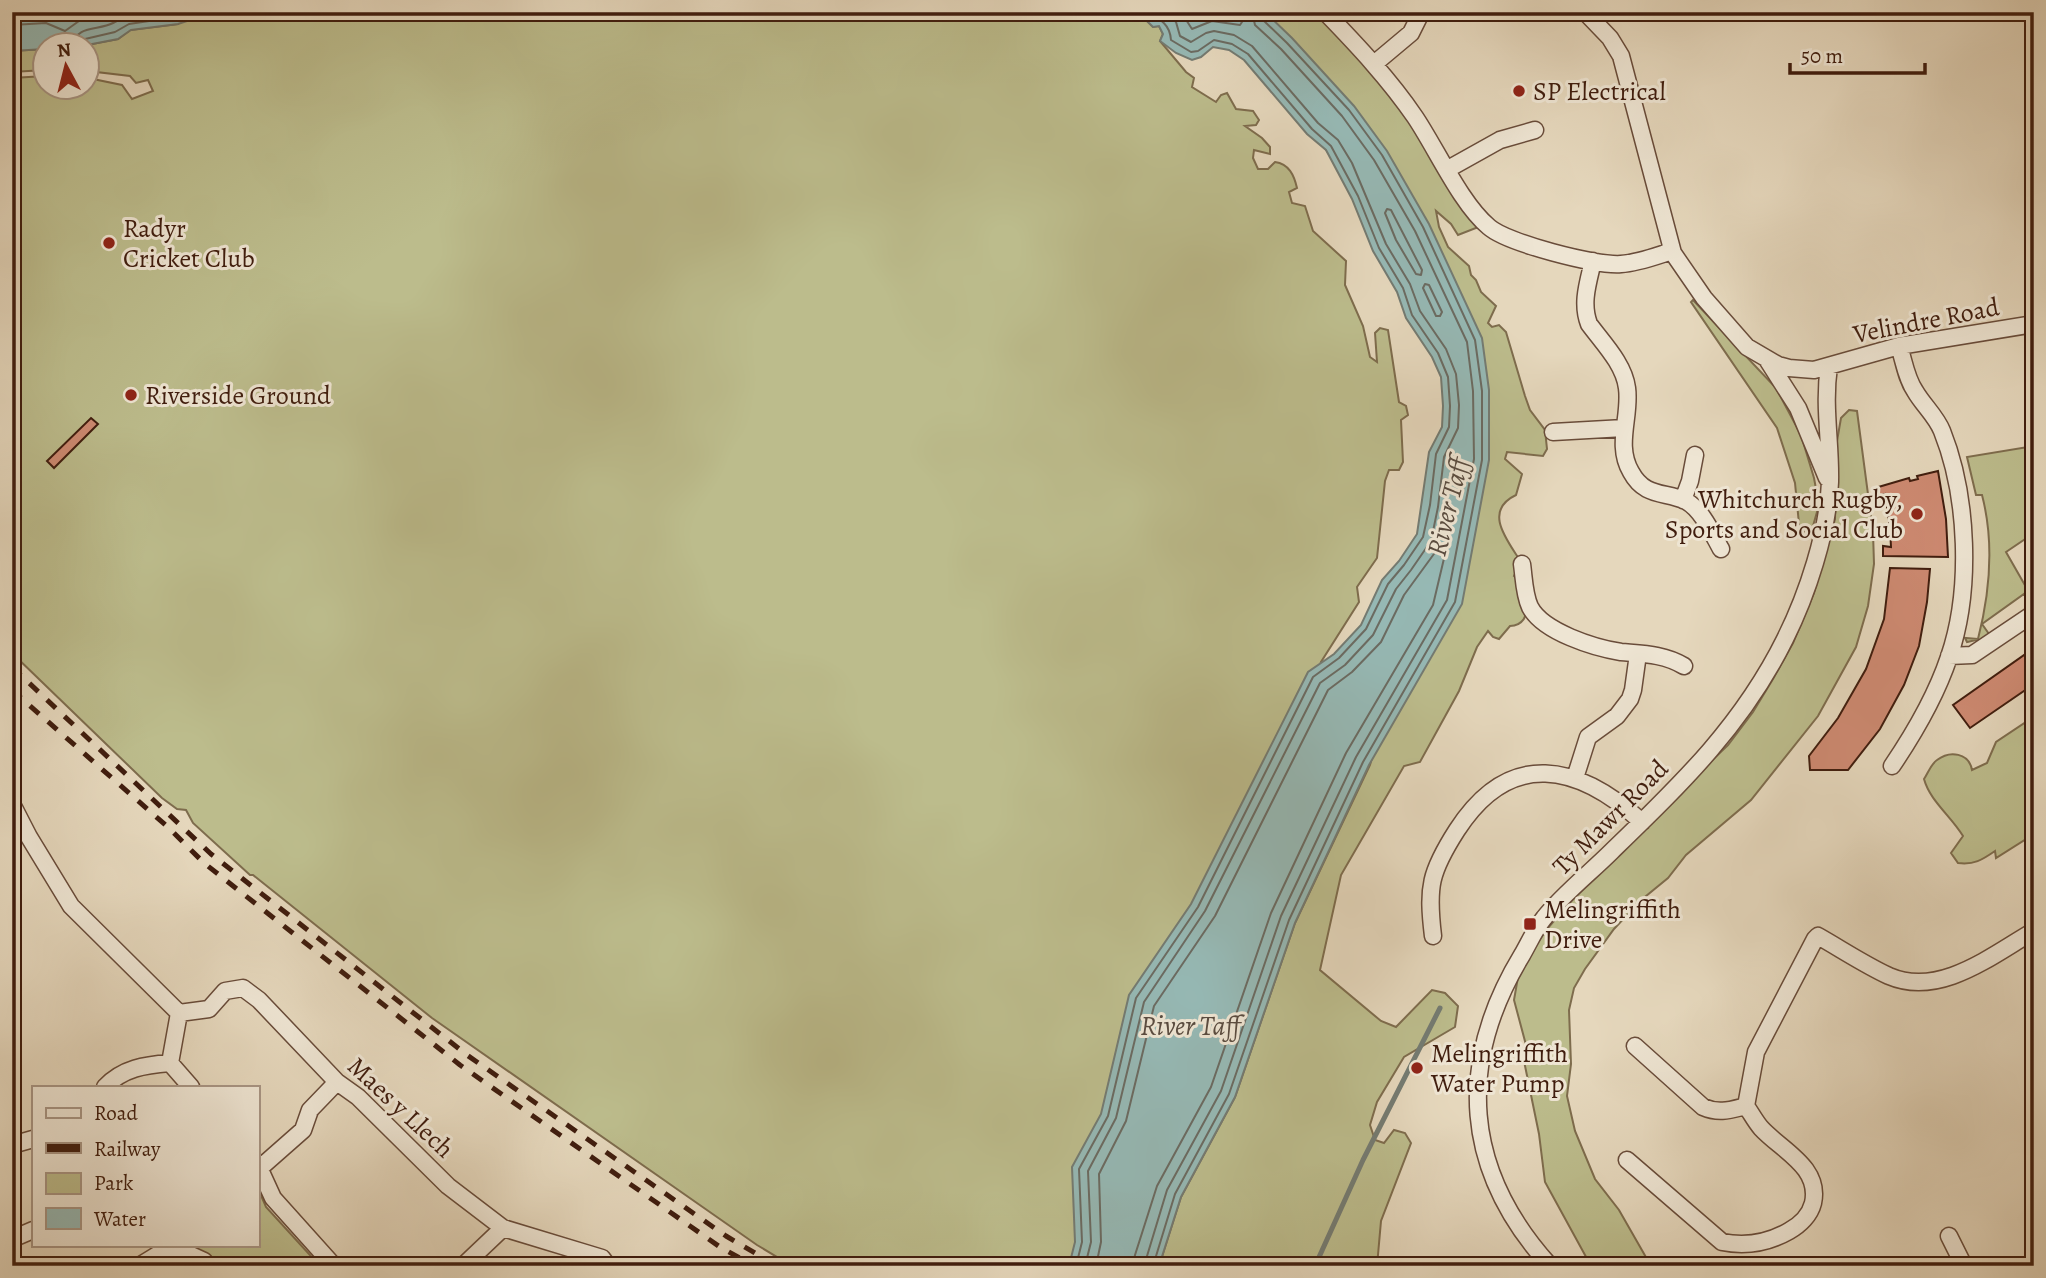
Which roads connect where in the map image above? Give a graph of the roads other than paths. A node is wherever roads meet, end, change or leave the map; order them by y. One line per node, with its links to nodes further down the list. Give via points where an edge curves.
1 (1325, 12): 4 (street)
2 (1585, 12): 7 (street, via 1621,56)
3 (1420, 15): 4 (street, via 1411,33)
4 (1374, 64): 6 (street)
5 (1535, 130): 6 (street, via 1500,140)
6 (1448, 169): 8 (street, via 1473,210 1493,231)
7 (1672, 251): 8 (street, via 1623,264); 11 (street, via 1722,319 1747,346)
8 (1592, 261): 13 (street, via 1584,300 1586,317 1624,375 1628,394)
9 (2034, 324): 10 (street, Velindre Road)
10 (1899, 346): 12 (street, Velindre Road); 22 (street, via 1912,387 1942,430 1960,503 1962,588)
11 (1767, 359): 12 (street, Velindre Road, via 1798,369); 16 (street, via 1798,408)
12 (1829, 366): 16 (street, Ty Mawr Road, via 1825,406)
13 (1623, 428): 14 (street); 17 (street, via 1631,473 1646,489)
14 (1553, 432)
15 (1695, 456): 17 (street)
16 (1830, 483): 27 (street, Ty Mawr Road, via 1812,572 1758,690 1716,746)
17 (1683, 500): 18 (street, via 1695,508)
18 (1721, 549)
19 (1522, 564): 21 (street, via 1530,606 1541,619 1600,648)
20 (2030, 616): 22 (street, via 1972,655)
21 (1638, 654): 23 (street, via 1660,656); 25 (street, via 1630,699 1617,716 1588,737)
22 (1950, 656): 24 (street, via 1914,734)
23 (1684, 666)
24 (1892, 766)
25 (1575, 778): 27 (street, via 1605,792); 31 (street, via 1540,773 1522,776 1477,803 1448,844 1432,878)
26 (12, 804): 28 (street)
27 (1642, 822): 51 (street, Ty Mawr Road, via 1544,918 1504,985 1486,1036 1477,1097 1484,1153 1509,1211)
28 (29, 836): 29 (street); 32 (street, via 71,906)
29 (12, 841)
30 (2034, 931): 38 (street, via 1959,974 1925,982 1889,976 1818,936 1756,1052)
31 (1433, 936)
32 (179, 1013): 34 (street); 35 (street, Maes y Llech, via 209,1009 225,991 243,988 260,1000)
33 (1635, 1046): 38 (street, via 1703,1107 1724,1112)
34 (170, 1063): 36 (street, via 130,1069); 37 (street)
35 (337, 1082): 42 (street, via 310,1110 303,1130); 43 (street, Maes y Llech, via 449,1186)
36 (107, 1086)
37 (190, 1086)
38 (1746, 1105): 41 (street, via 1760,1127 1801,1164 1815,1193 1811,1210 1801,1223 1767,1242 1722,1242)
39 (32, 1139): 40 (street)
40 (12, 1145)
41 (1627, 1160)
42 (259, 1165): 48 (street, via 273,1198)
43 (503, 1227): 49 (street); 50 (street, Maes y Llech, via 602,1258)
44 (1949, 1236): 52 (street)
45 (169, 1246): 46 (street); 47 (street)
46 (139, 1266)
47 (208, 1266)
48 (334, 1266)
49 (463, 1266)
50 (608, 1266)
51 (1550, 1266)
52 (1964, 1266)

